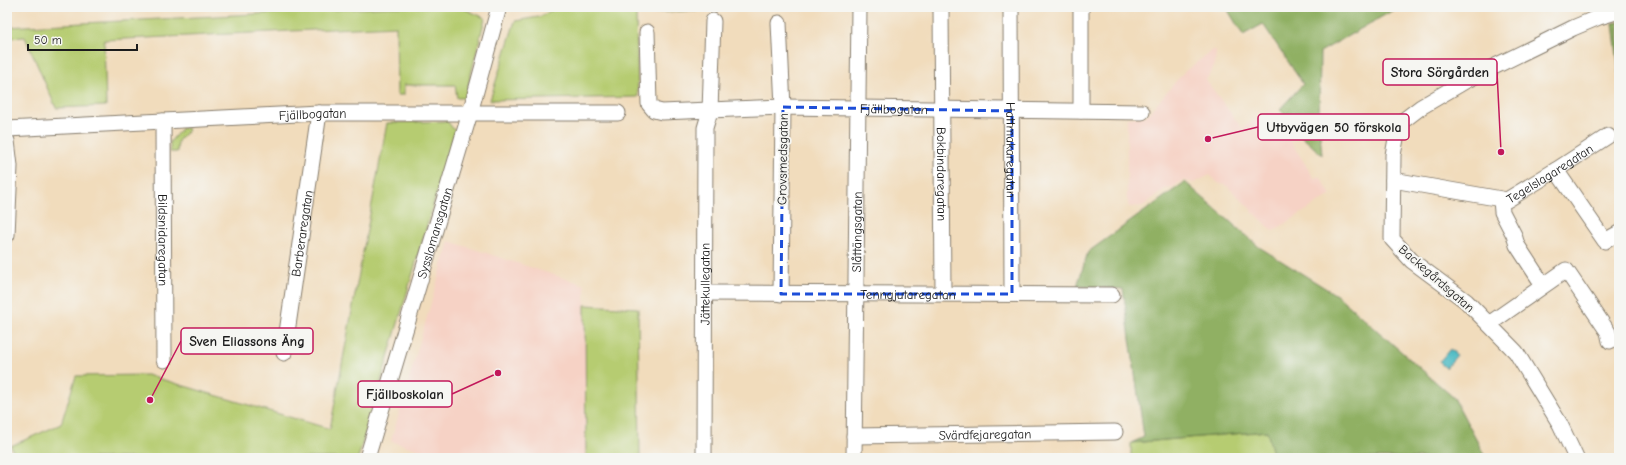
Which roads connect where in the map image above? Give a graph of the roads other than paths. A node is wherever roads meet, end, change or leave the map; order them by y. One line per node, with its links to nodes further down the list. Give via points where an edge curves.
1 (499, 7): 18 (street, Sysslomansgatan)
2 (858, 7): 11 (street, Slåttängsgatan)
3 (941, 7): 12 (street, Bokbindaregatan)
4 (1011, 7): 14 (street, Hattmakaregatan)
5 (1081, 7): 15 (street)
6 (1619, 11): 25 (street, Backegårdsgatan, via 1573,28 1467,80 1411,114 1398,128 1395,138)
7 (713, 21): 13 (street, Jättekullegatan)
8 (779, 23): 10 (street, Grovsmedsgatan)
9 (647, 32): 13 (street, Fjällbogatan, via 649,104 654,110 662,112)
10 (783, 107): 11 (street, Fjällbogatan); 13 (street, Fjällbogatan); 32 (street, Grovsmedsgatan)
11 (856, 108): 12 (street, Fjällbogatan); 33 (street, Slåttängsgatan)
12 (942, 110): 14 (street, Fjällbogatan); 31 (street, Bokbindaregatan)
13 (710, 111): 30 (street, Jättekullegatan, via 705,128)
14 (1012, 111): 15 (street, Fjällbogatan); 34 (street, Hattmakaregatan)
15 (1081, 112): 16 (street, Fjällbogatan)
16 (1142, 112)
17 (318, 113): 18 (street, Fjällbogatan); 20 (street, Fjällbogatan); 38 (street, Barberaregatan)
18 (470, 113): 19 (street, Fjällbogatan); 42 (street, Sysslomansgatan)
19 (618, 113)
20 (163, 121): 21 (street, Fjällbogatan); 39 (street, Bildsnidaregatan)
21 (7, 129)
22 (1608, 136): 24 (street, Tegelslagaregatan)
23 (7, 141): 28 (street, via 10,166)
24 (1556, 170): 26 (street, Tegelslagaregatan, via 1513,196); 27 (street, via 1604,241)
25 (1393, 180): 26 (street, Tegelslagaregatan); 36 (street, Backegårdsgatan, via 1392,239 1412,260 1466,301)
26 (1501, 200): 29 (street, via 1502,212 1517,245)
27 (1619, 233)
28 (7, 235)
29 (1543, 286): 36 (street); 37 (street, via 1566,270 1608,332)
30 (704, 292): 32 (street, Tenngjutaregatan); 43 (street, Jättekullegatan)
31 (943, 293): 33 (street, Tenngjutaregatan); 34 (street, Tenngjutaregatan)
32 (781, 294): 33 (street, Tenngjutaregatan)
33 (855, 294): 41 (street, Slåttängsgatan)
34 (1012, 294): 35 (street, Tenngjutaregatan)
35 (1112, 295)
36 (1489, 324): 45 (street, Backegårdsgatan, via 1516,352 1560,424)
37 (1610, 341)
38 (284, 353)
39 (164, 360)
40 (1115, 432): 41 (street, Svärdfejaregatan)
41 (854, 436): 44 (street, Slåttängsgatan)
42 (366, 458)
43 (704, 458)
44 (854, 458)
45 (1576, 458)

